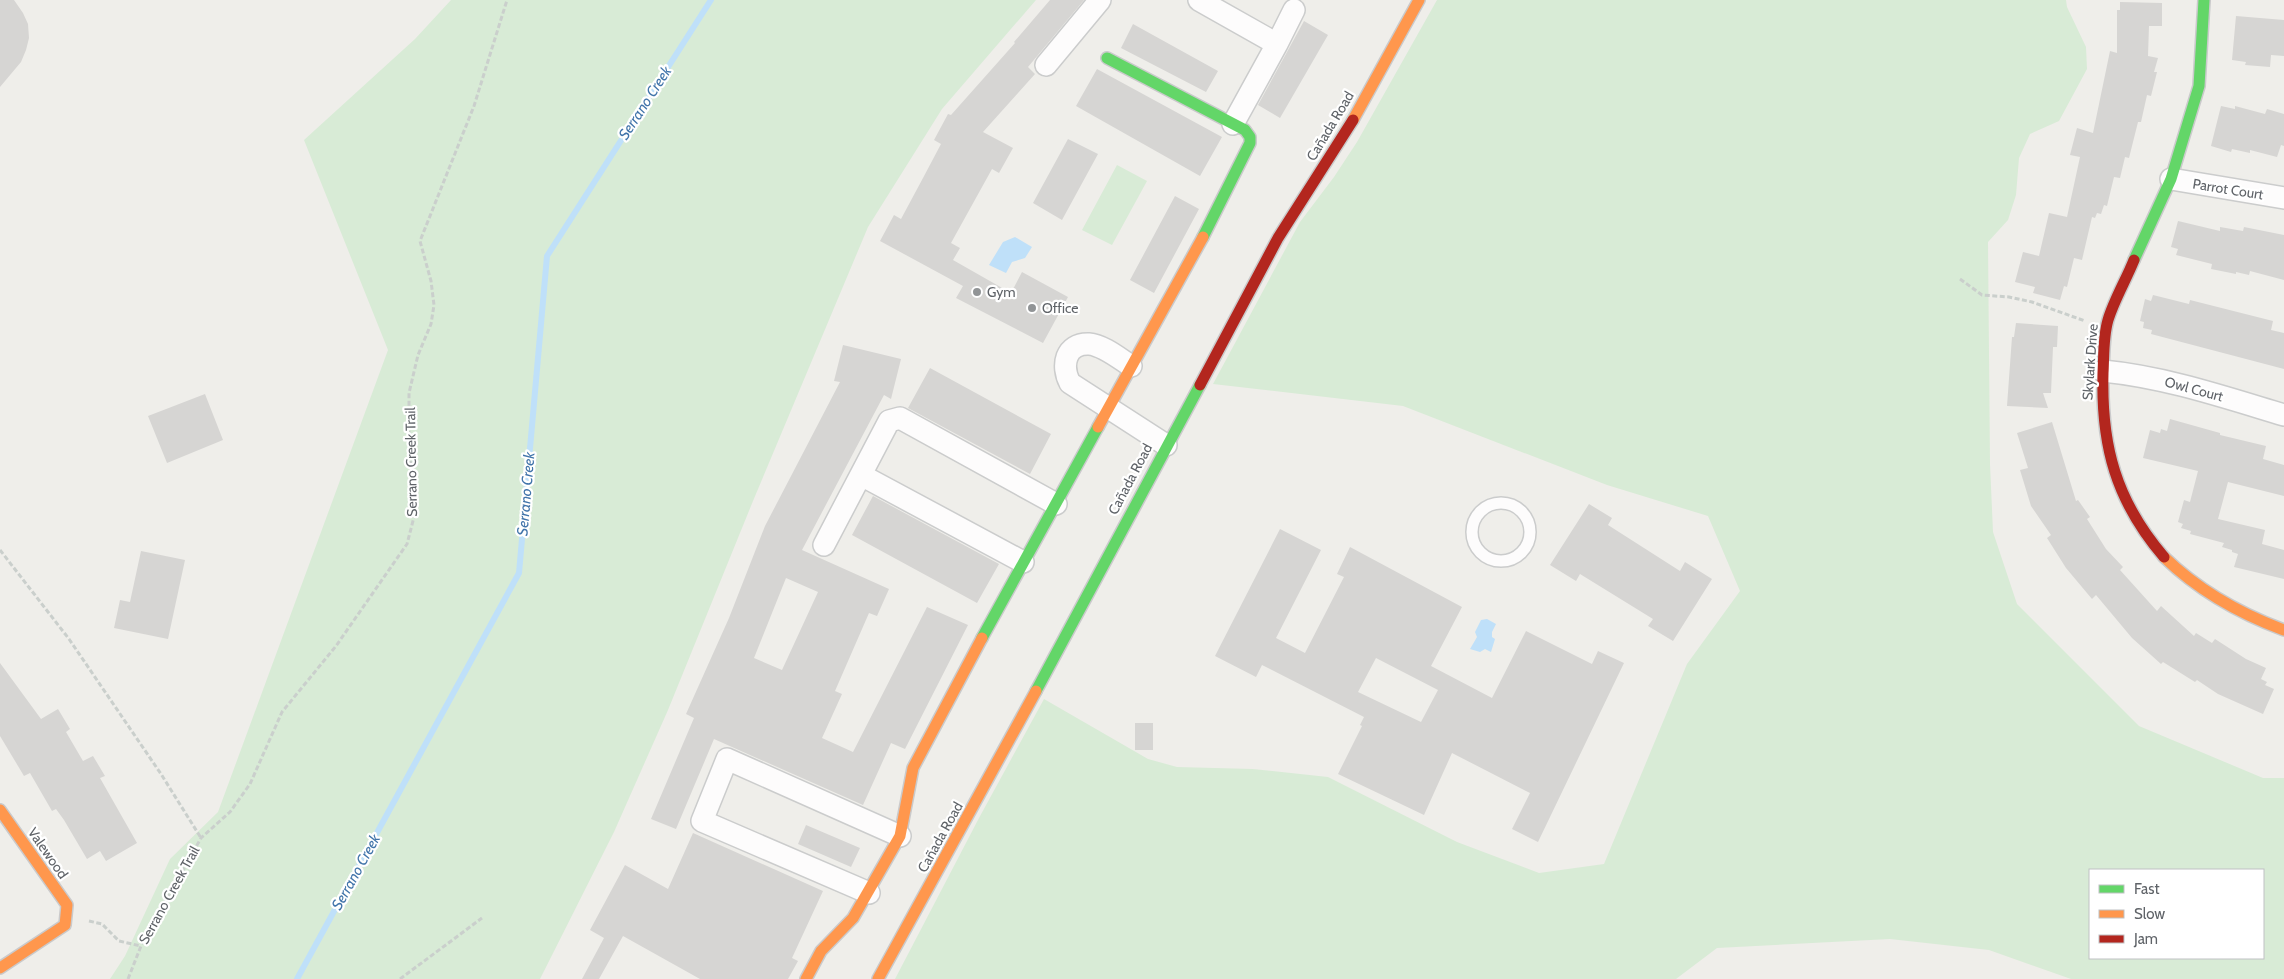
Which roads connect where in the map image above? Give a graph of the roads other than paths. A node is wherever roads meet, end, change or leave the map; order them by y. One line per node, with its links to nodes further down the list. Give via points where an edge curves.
1 (1100, 0): 8 (street)
2 (1198, 0): 6 (street)
3 (1419, 0): 16 (street, Cañada Road, via 1354,119 1278,238)
4 (2204, 0): 10 (street, Skylark Drive, via 2199,86)
5 (1294, 10): 6 (street)
6 (1277, 44): 9 (street)
7 (1107, 58): 9 (street)
8 (1046, 64)
9 (1233, 124): 12 (street, via 1246,130 1250,143 1214,217)
10 (2171, 180): 11 (street, Parrot Court); 13 (street, Skylark Drive, via 2128,271 2106,327)
11 (2284, 198)
12 (1131, 366): 14 (street); 14 (street, via 1089,344 1076,347 1067,354 1065,374 1070,383)
13 (2104, 371): 15 (street, Owl Court, via 2137,374); 22 (street, Skylark Drive, via 2103,408 2108,446 2120,489 2147,537 2180,571 2214,598 2257,622)
14 (1108, 408): 16 (street); 18 (street)
15 (2284, 415)
16 (1166, 445): 28 (street, Cañada Road, via 984,789)
17 (862, 475): 18 (street, via 889,421 900,418); 20 (street); 21 (street)
18 (1056, 504): 21 (street)
19 (1480, 513): 19 (lane, via 1475,520 1473,537 1481,553 1496,561 1514,558 1521,553 1530,537 1527,519 1521,512 1505,504)
20 (824, 545)
21 (1023, 562): 24 (street, via 913,768)
22 (2284, 630)
23 (0, 810): 26 (street, Valewood, via 67,905 65,925)
24 (900, 836): 25 (street); 25 (street, via 727,759 702,821)
25 (869, 894): 27 (street, via 853,918 821,951)
26 (0, 968)
27 (806, 979)
28 (878, 979)

